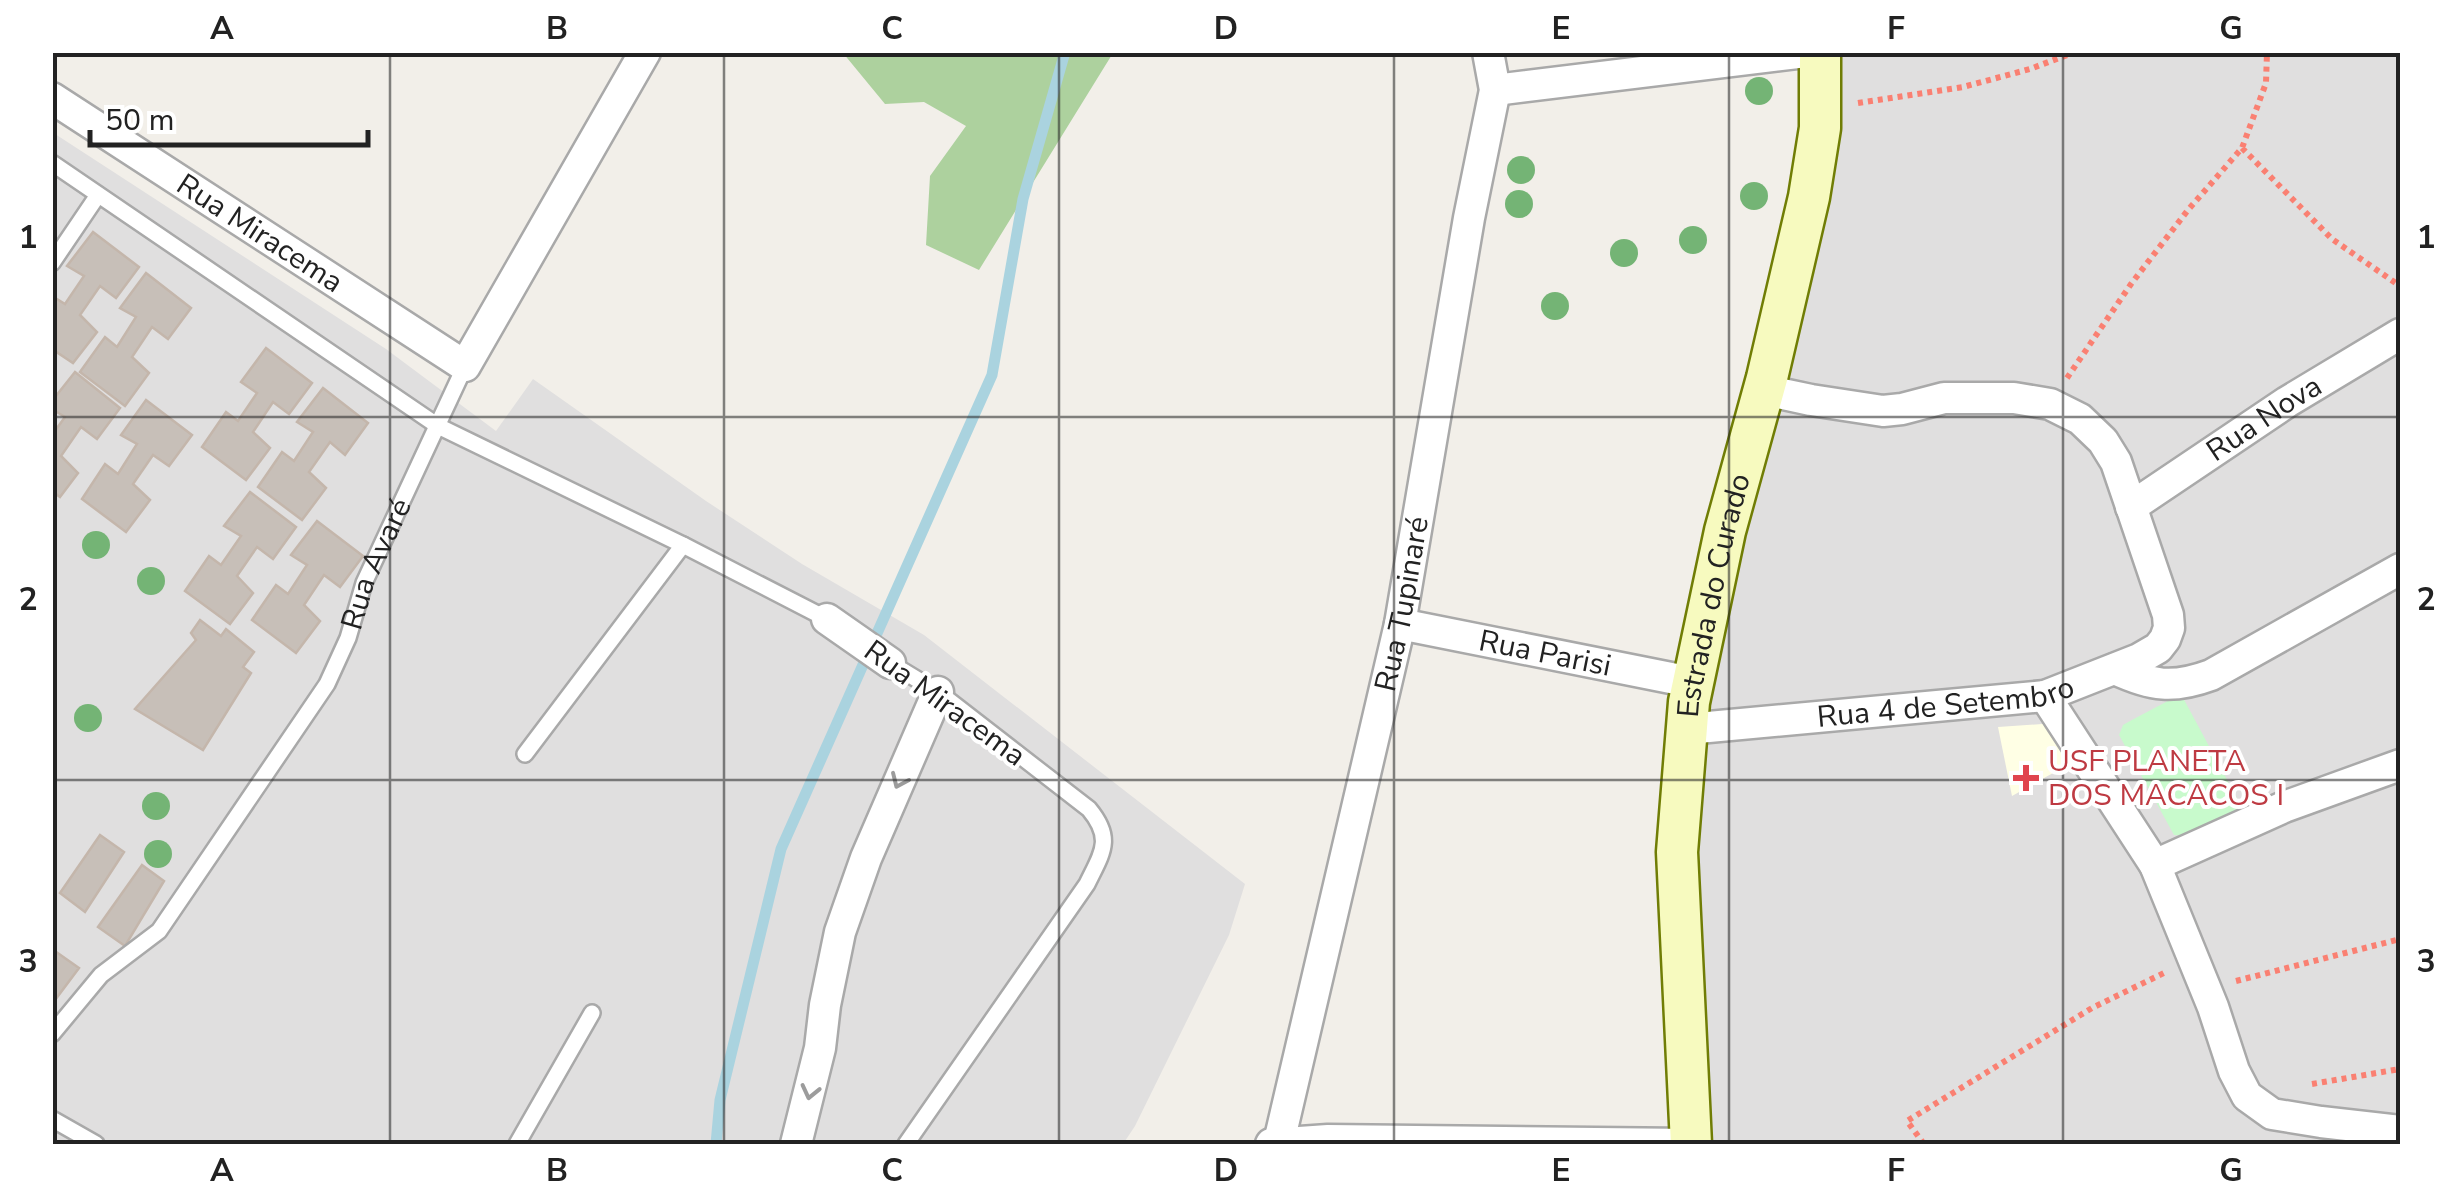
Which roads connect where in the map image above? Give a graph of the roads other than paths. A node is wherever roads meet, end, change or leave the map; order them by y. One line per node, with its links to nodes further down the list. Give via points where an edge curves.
1 (645, 52): 11 (street, Rua Avaré)
2 (1488, 52): 5 (street, Rua Tupinaré)
3 (1806, 52): 5 (street)
4 (1820, 52): 12 (main road, Estrada do Curado, via 1820,128 1809,197)
5 (1496, 90): 18 (street, Rua Tupinaré)
6 (52, 98): 11 (street, Rua Miracema)
7 (52, 163): 8 (lane, Rua Miracema)
8 (98, 195): 9 (lane); 13 (lane, Rua Miracema)
9 (52, 262)
10 (2400, 334): 14 (street, Rua Nova)
11 (465, 366): 13 (lane, Rua Avaré)
12 (1764, 390): 14 (street, via 1883,411 1944,398 2050,404 2080,419 2102,441); 21 (main road, Estrada do Curado)
13 (438, 426): 15 (lane, Rua Miracema); 29 (lane, Rua Avaré, via 364,583 327,684 159,931 101,975)
14 (2131, 506): 20 (street, Rua 4 de Setembro, via 2169,628 2158,648)
15 (683, 545): 17 (lane, Rua Miracema); 25 (lane)
16 (2400, 569): 20 (street, via 2188,684 2154,683)
17 (827, 619): 19 (street, Rua Miracema)
18 (1400, 624): 21 (street, Rua Parisi); 32 (street, Rua Tupinaré)
19 (890, 662): 22 (lane, Rua Miracema)
20 (2115, 668): 23 (street, Rua 4 de Setembro)
21 (1691, 682): 24 (main road, Estrada do Curado)
22 (938, 692): 35 (street, one-way to 35, via 840,932); 36 (lane, Rua Miracema, via 1088,809 1104,834 1104,847 1087,884)
23 (2045, 696): 24 (street, Rua 4 de Setembro); 27 (street)
24 (1687, 729): 37 (main road, Estrada do Curado, via 1677,852)
25 (525, 754)
26 (2400, 765): 27 (street)
27 (2155, 865): 31 (street, via 2247,1096 2272,1114)
28 (592, 1013): 34 (lane)
29 (52, 1034)
30 (52, 1119): 33 (lane)
31 (2400, 1130)
32 (1275, 1143): 37 (street)
33 (96, 1144)
34 (517, 1144)
35 (796, 1144)
36 (906, 1144)
37 (1691, 1144)

